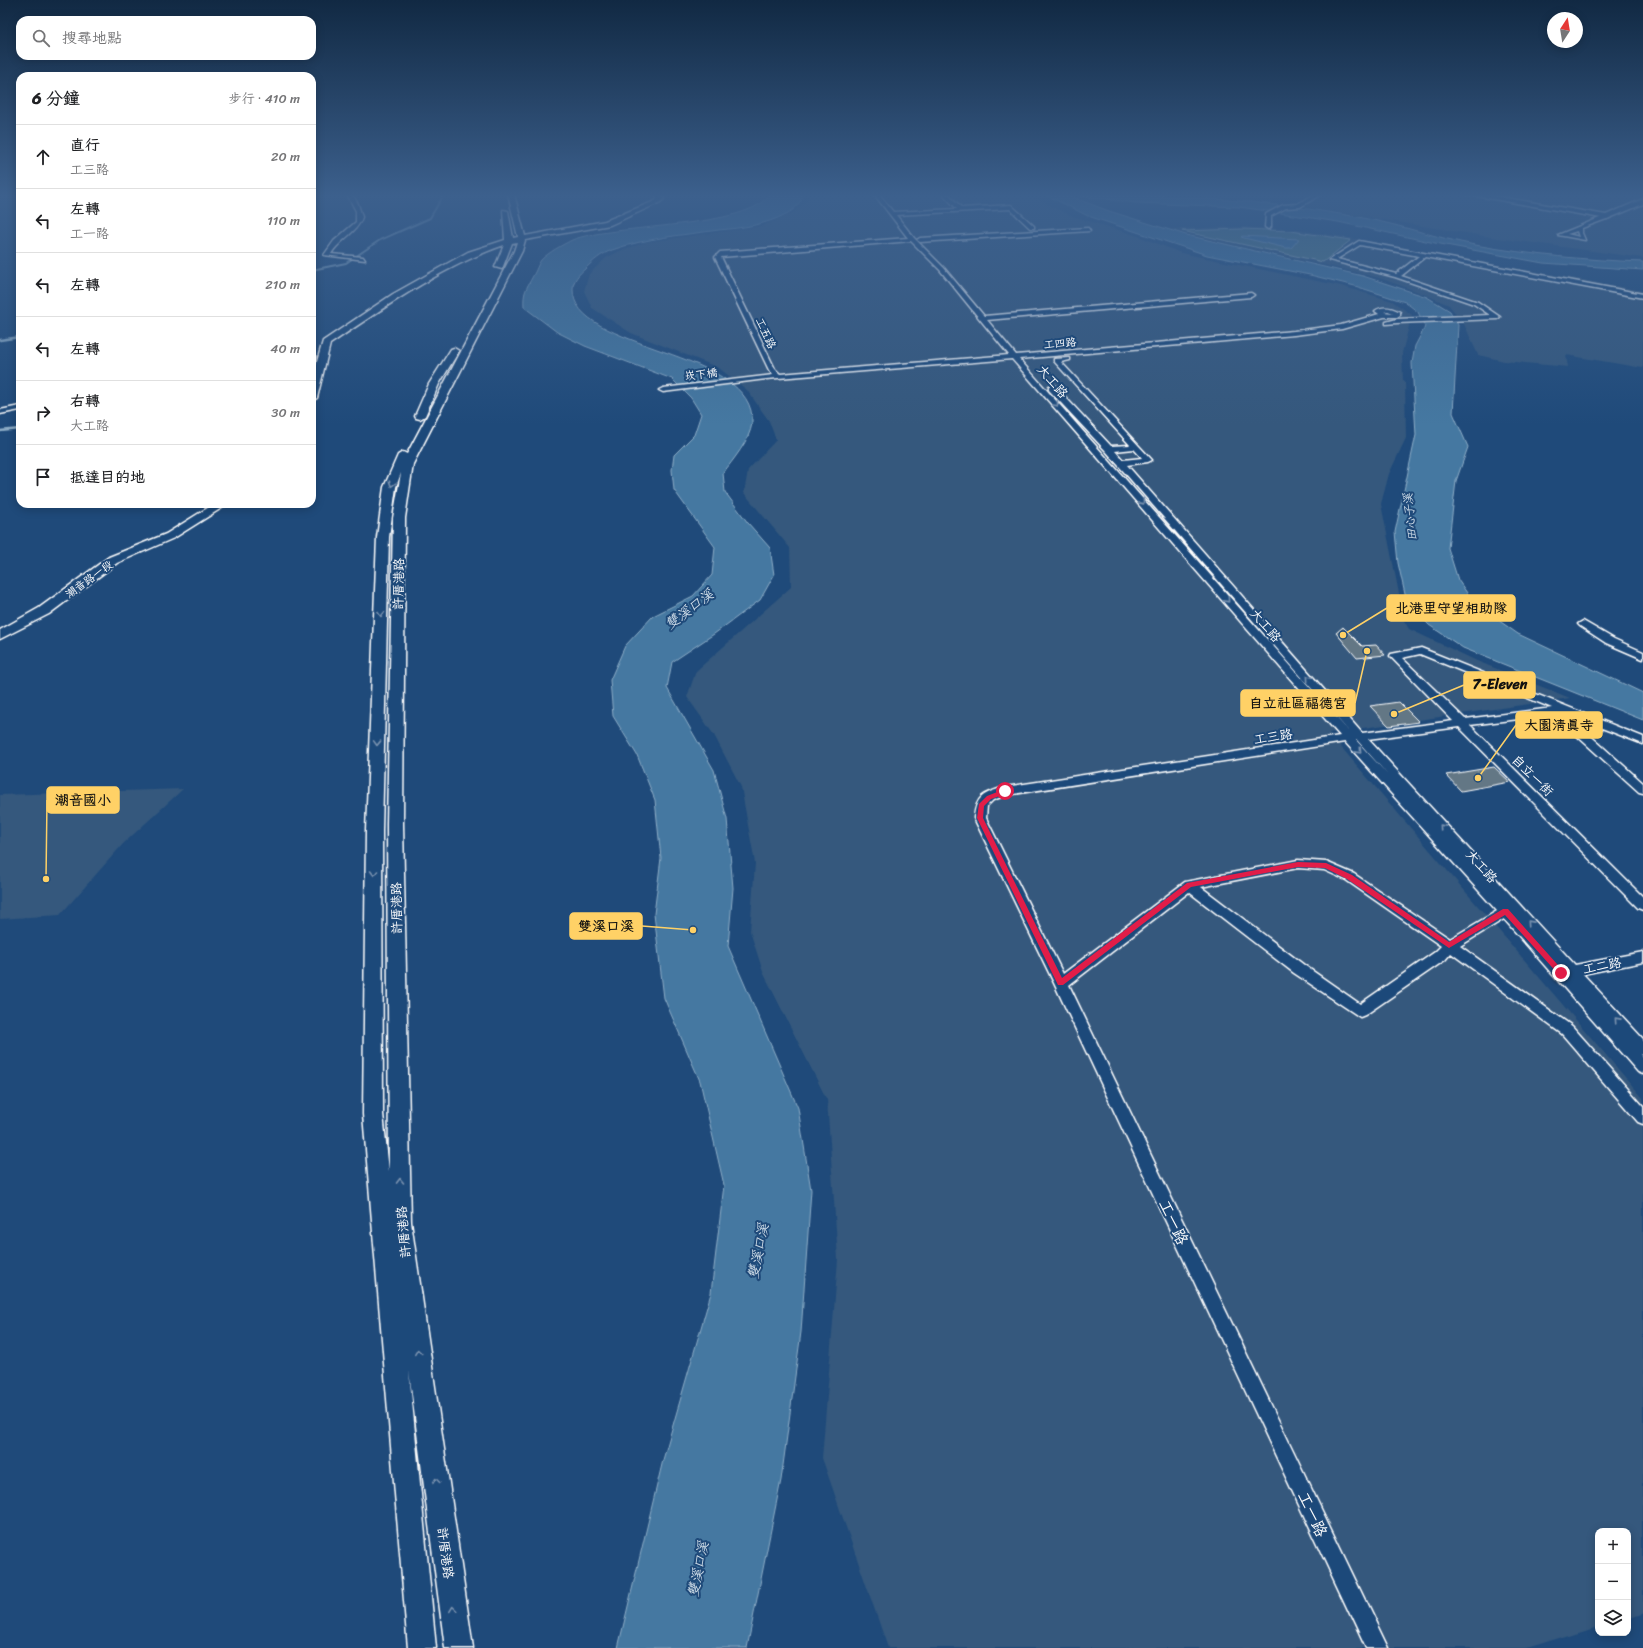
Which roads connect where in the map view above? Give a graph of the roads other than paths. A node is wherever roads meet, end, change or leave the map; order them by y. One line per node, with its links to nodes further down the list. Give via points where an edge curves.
1 (441, 271): 18 (street, via 396,296 326,344)
2 (508, 271): 24 (street, 許厝港路, via 421,436)
3 (725, 271): 16 (street, 工五路)
4 (944, 271): 12 (street, 大工路)
5 (1376, 271): 8 (street)
6 (1403, 271): 8 (street)
7 (1512, 271): 10 (street)
8 (1397, 276): 13 (street, via 1476,302 1497,317 1397,321)
9 (1251, 295): 12 (street)
10 (1643, 296)
11 (1384, 315): 15 (street, 工四路, via 1328,329)
12 (985, 318): 15 (street, 大工路)
13 (1383, 324)
14 (1368, 328): 22 (street, via 1336,335 1056,360)
15 (1020, 357): 16 (street, 工四路); 23 (street, 大工路); 35 (street, 大工路, one-way to 35)
16 (778, 376): 17 (street, 工四路)
17 (736, 381): 19 (street, 崁下橋)
18 (316, 383)
19 (666, 389)
20 (16, 409): 21 (street)
21 (0, 412)
22 (1136, 447): 23 (street); 25 (street, via 1148,460)
23 (1109, 449): 25 (street, 大工路)
24 (410, 452): 30 (street, 許厝港路, via 399,518); 31 (street, 許厝港路, one-way to 31, via 390,487 383,537)
25 (1121, 463): 34 (street, 大工路, one-way to 25)
26 (216, 508): 28 (street, 潮音路一段, via 170,536 113,560 44,611)
27 (1583, 624): 29 (street, via 1610,641)
28 (0, 635)
29 (1643, 656)
30 (396, 707): 31 (street); 49 (street, 許厝港路, one-way to 30, via 400,1222)
31 (378, 710): 49 (street, 許厝港路, one-way to 49, via 374,838 373,1114)
32 (1563, 710): 33 (street, 工三路); 33 (street, 自立一街, via 1422,651 1395,656); 36 (street); 37 (street, via 1569,723)
33 (1462, 723): 34 (street, 工三路); 40 (street, 自立一街)
34 (1360, 737): 35 (street, 工三路); 41 (street, 大工路, one-way to 34)
35 (1348, 738): 38 (street, 工三路, via 1005,791); 41 (street, 大工路, one-way to 41)
36 (1643, 741)
37 (1643, 789)
38 (989, 798): 45 (street, 工一路, via 981,805 980,818)
39 (1189, 885): 42 (street, via 1298,864 1326,866 1350,877); 42 (street, via 1360,1011 1440,956); 45 (street)
40 (1643, 904)
41 (1510, 909): 42 (street); 44 (street, 大工路)
42 (1449, 946): 48 (street, via 1567,1030)
43 (1643, 956): 44 (street, 工二路)
44 (1567, 972): 46 (street, 大工路, one-way to 44); 47 (street, 大工路)
45 (1061, 983): 52 (street, 工一路)
46 (1643, 1049)
47 (1643, 1068)
48 (1643, 1117)
49 (398, 1273): 50 (street, 許厝港路); 51 (street, 許厝港路, one-way to 49)
50 (422, 1648)
51 (459, 1648)
52 (1376, 1648)

